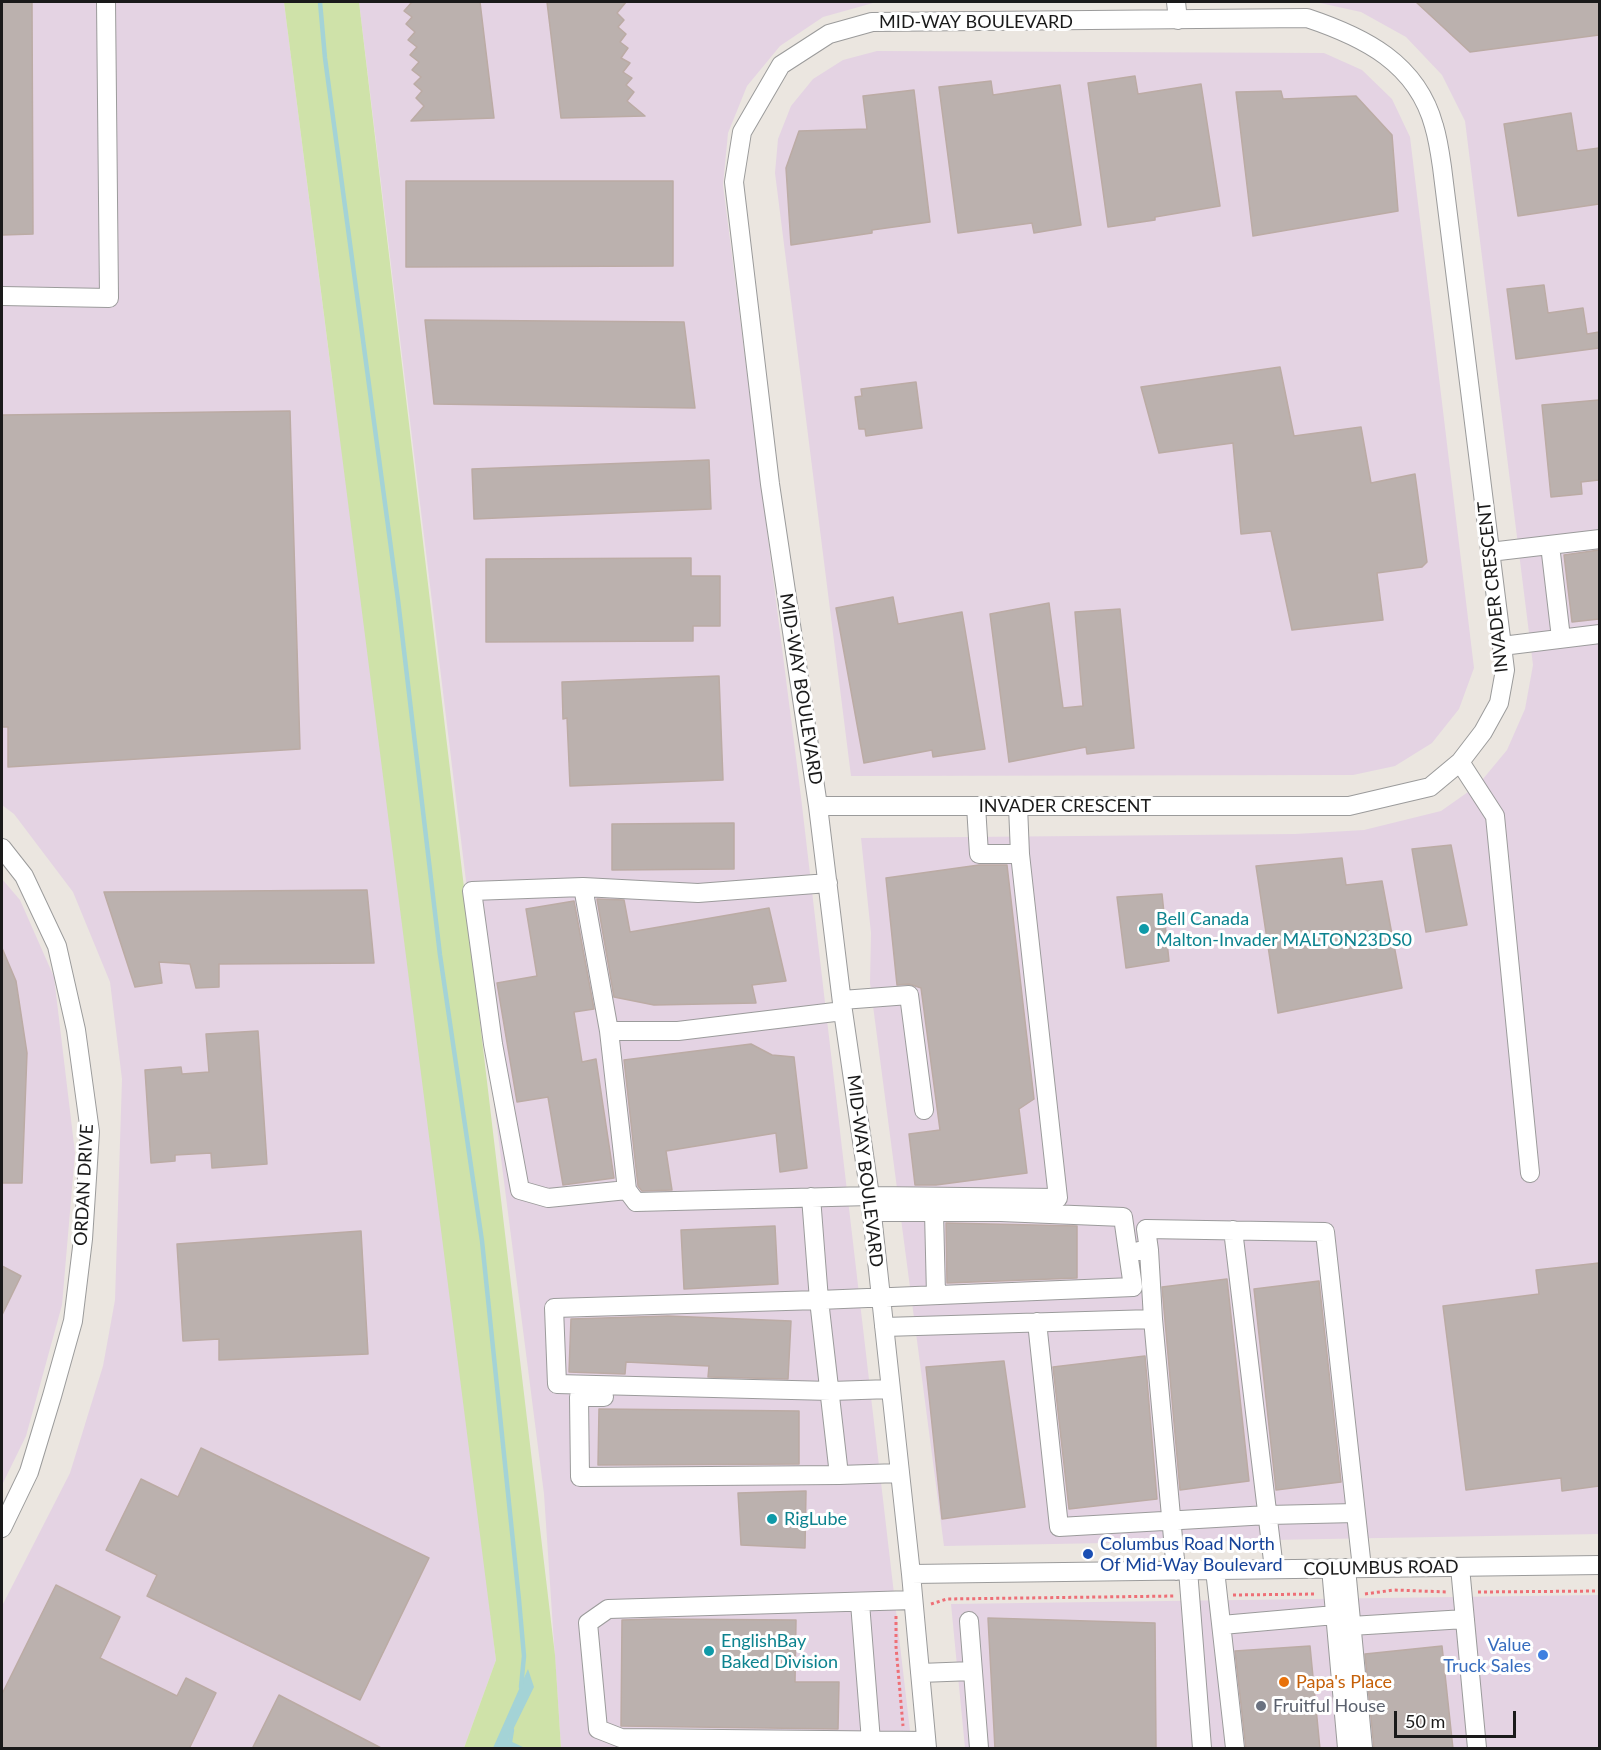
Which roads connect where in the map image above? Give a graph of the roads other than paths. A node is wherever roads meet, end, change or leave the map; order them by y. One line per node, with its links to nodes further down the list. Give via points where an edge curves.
1 (106, 2): 4 (street, via 109,298)
2 (1176, 2): 3 (street)
3 (1178, 20): 7 (street, INVADER CRESCENT, via 1307,18 1370,44 1401,68 1420,93 1434,124 1442,167); 12 (street, MID-WAY BOULEVARD, via 872,22 829,34 781,65 742,132 734,182 770,484)
4 (2, 296)
5 (1599, 539): 6 (street)
6 (1550, 544): 7 (street); 9 (street)
7 (1490, 552): 10 (street, INVADER CRESCENT)
8 (1599, 634): 9 (street)
9 (1561, 638): 10 (street)
10 (1502, 646): 11 (street, INVADER CRESCENT, via 1505,670 1499,703)
11 (1460, 762): 14 (street, INVADER CRESCENT, via 1430,787 1349,806); 22 (street, via 1495,816)
12 (818, 806): 13 (street, INVADER CRESCENT); 17 (street, MID-WAY BOULEVARD)
13 (976, 806): 14 (street, INVADER CRESCENT); 16 (street, via 979,854)
14 (1018, 806): 16 (street)
15 (2, 848): 44 (street, ORDAN DRIVE, via 24,876 57,946 76,1030 90,1132 73,1321 29,1472)
16 (1020, 854): 25 (street, via 1058,1198)
17 (828, 883): 18 (street, via 698,893); 19 (street, MID-WAY BOULEVARD)
18 (583, 887): 20 (street); 23 (street, via 472,891 493,1044 520,1190 548,1198)
19 (842, 1006): 20 (street, via 678,1030); 21 (street, via 909,995); 25 (street, MID-WAY BOULEVARD)
20 (609, 1031): 23 (street)
21 (924, 1110)
22 (1530, 1173)
23 (627, 1190): 24 (street, via 636,1202)
24 (811, 1197): 25 (street); 33 (street)
25 (871, 1204): 26 (street); 32 (street, MID-WAY BOULEVARD)
26 (934, 1212): 29 (street, via 1123,1217); 31 (street)
27 (1233, 1230): 28 (street, via 1146,1229); 41 (street, via 1324,1232); 42 (street)
28 (1149, 1250): 29 (street); 34 (street)
29 (1128, 1252): 30 (street)
30 (1133, 1287): 31 (street); 34 (street)
31 (936, 1295): 32 (street)
32 (881, 1297): 33 (street); 36 (street, MID-WAY BOULEVARD)
33 (819, 1300): 38 (street); 38 (street, via 554,1308 557,1384)
34 (1145, 1319): 35 (street); 43 (street)
35 (1037, 1322): 36 (street); 43 (street, via 1059,1527)
36 (884, 1327): 37 (street, MID-WAY BOULEVARD)
37 (891, 1389): 38 (street); 39 (street, MID-WAY BOULEVARD)
38 (831, 1395): 40 (street); 40 (street, via 579,1397 580,1476)
39 (900, 1473): 40 (street); 52 (street, MID-WAY BOULEVARD)
40 (839, 1475)
41 (1356, 1513): 42 (street); 47 (street)
42 (1268, 1515): 43 (street); 48 (street)
43 (1171, 1521): 50 (street)
44 (2, 1528)
45 (1599, 1565): 46 (street, COLUMBUS ROAD); 51 (street)
46 (1461, 1567): 47 (street, COLUMBUS ROAD); 56 (street)
47 (1346, 1568): 48 (street, COLUMBUS ROAD); 55 (street); 59 (street)
48 (1274, 1569): 49 (street, COLUMBUS ROAD)
49 (1215, 1570): 50 (street, COLUMBUS ROAD); 58 (street)
50 (1182, 1571): 52 (street, COLUMBUS ROAD); 65 (street)
51 (1599, 1571)
52 (911, 1574): 53 (street, MID-WAY BOULEVARD)
53 (913, 1600): 54 (street); 61 (street, MID-WAY BOULEVARD)
54 (860, 1603): 62 (street); 62 (street, via 608,1610 588,1623 598,1729 621,1738)
55 (1335, 1615): 58 (street); 67 (street)
56 (1465, 1619): 59 (street); 69 (street)
57 (969, 1621): 60 (street)
58 (1222, 1625): 66 (street)
59 (1351, 1626): 68 (street)
60 (973, 1671): 61 (street); 64 (street)
61 (920, 1673): 63 (street, MID-WAY BOULEVARD)
62 (871, 1741): 63 (street)
63 (926, 1745)
64 (979, 1749)
65 (1202, 1749)
66 (1235, 1749)
67 (1347, 1749)
68 (1363, 1749)
69 (1477, 1749)

